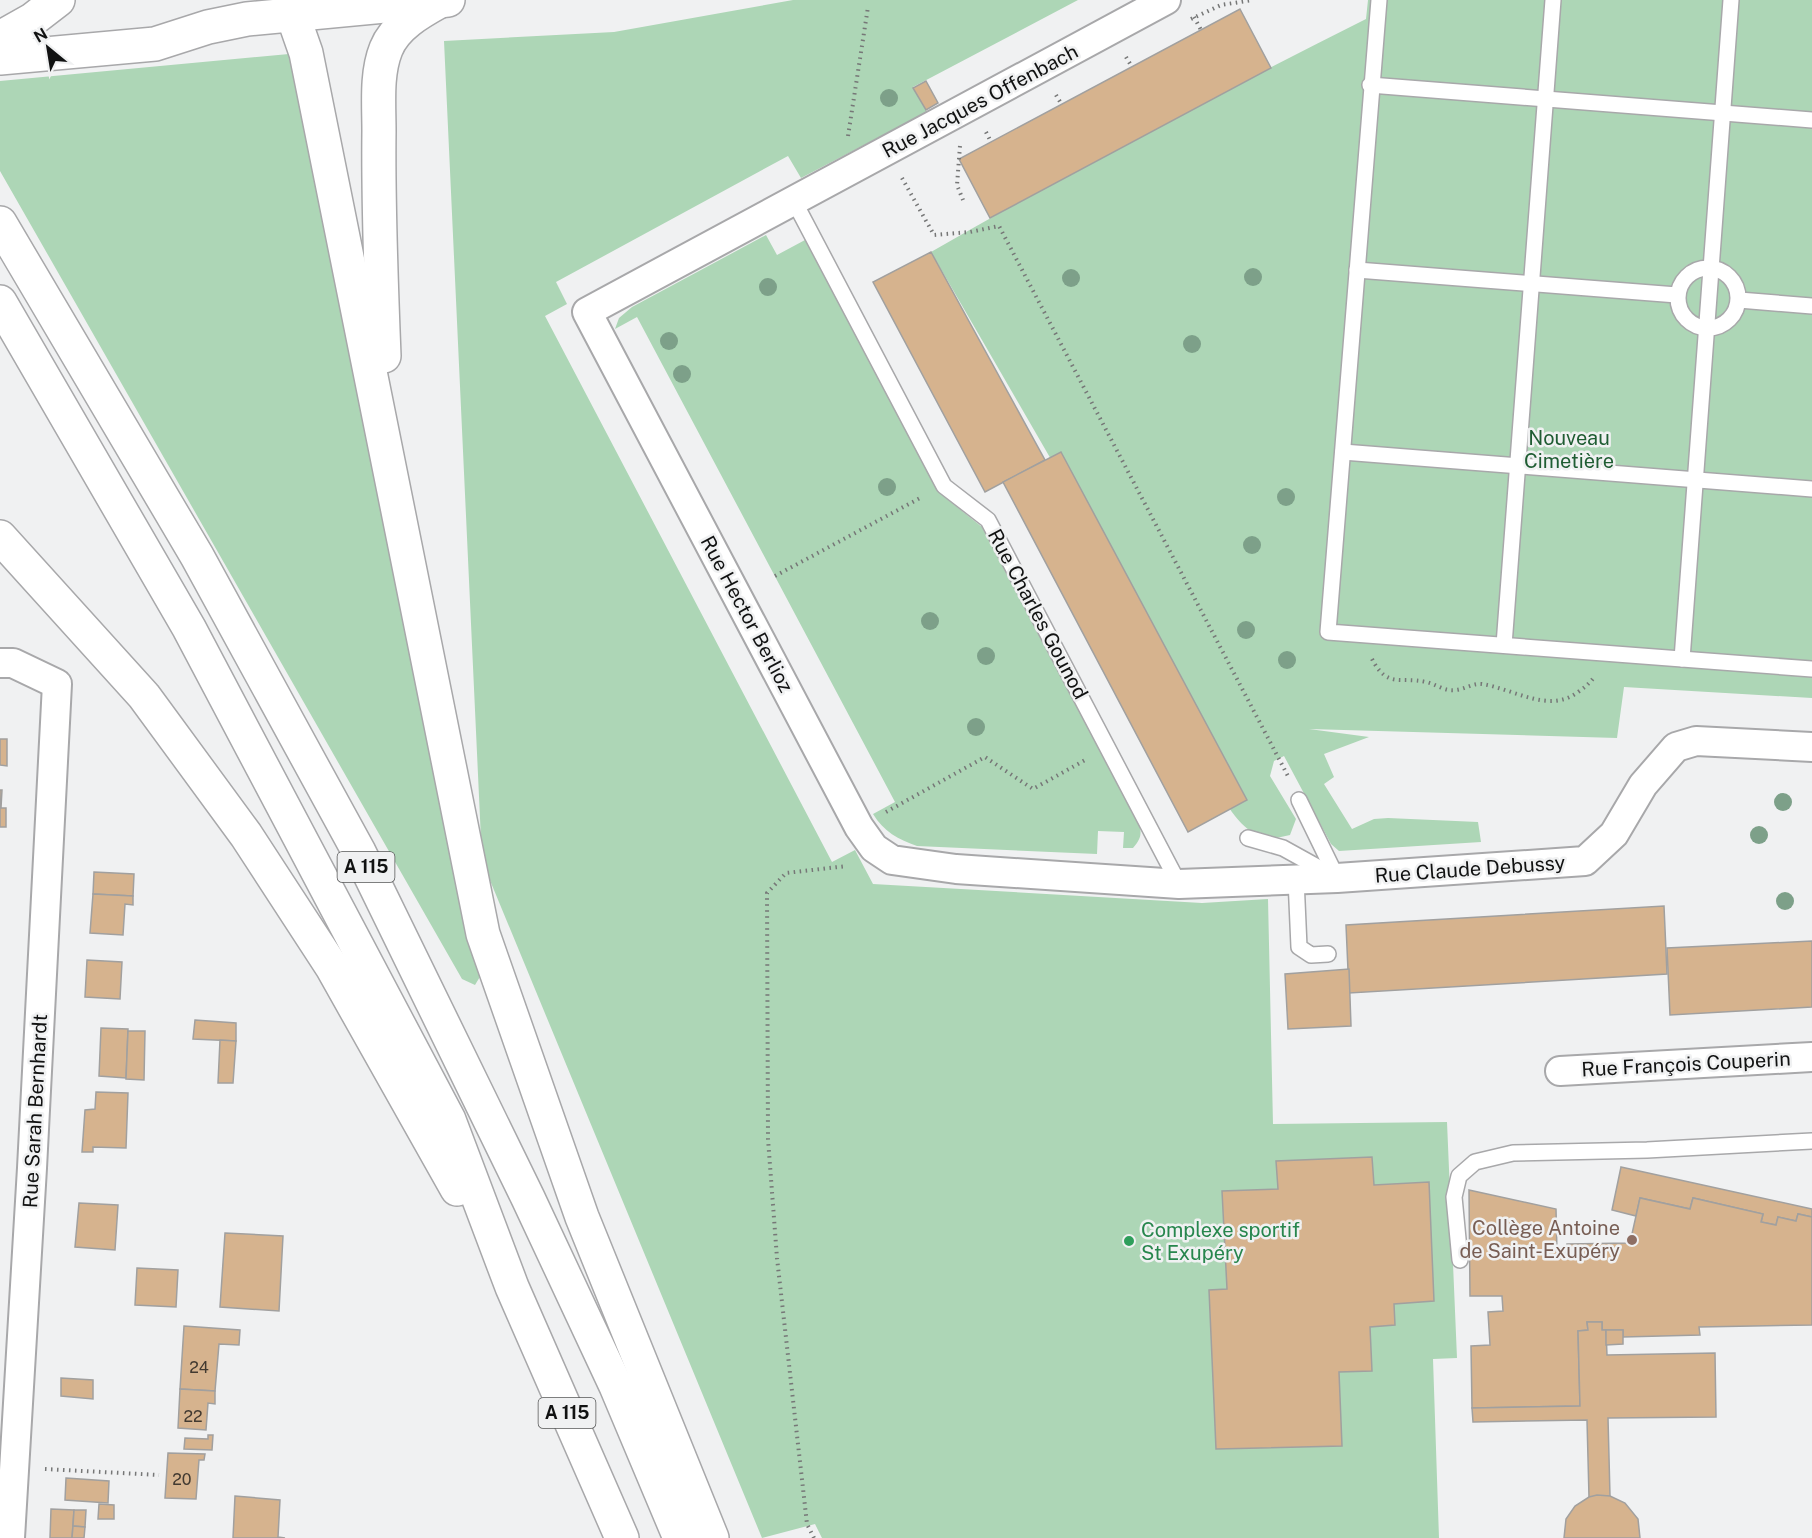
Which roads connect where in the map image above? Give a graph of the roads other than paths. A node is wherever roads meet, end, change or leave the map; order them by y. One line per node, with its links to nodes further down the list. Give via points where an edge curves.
1 (58, 0): 8 (main road)
2 (444, 0): 7 (main road); 24 (main road, via 406,22 395,34 387,47 379,87 378,186)
3 (1166, 0): 13 (street, Rue Jacques Offenbach)
4 (1379, 0): 9 (lane)
5 (1553, 0): 10 (lane)
6 (1731, 0): 11 (lane)
7 (288, 7): 8 (main road, via 155,44); 24 (main road, via 306,52)
8 (10, 46)
9 (1370, 85): 10 (lane); 16 (lane)
10 (1546, 99): 11 (lane); 17 (lane)
11 (1723, 113): 12 (lane); 15 (lane)
12 (1812, 120)
13 (794, 201): 38 (lane, Rue Charles Gounod, via 944,486 988,520); 38 (street, Rue Hector Berlioz, via 587,312 859,827 874,848 892,860 956,869)
14 (0, 223): 47 (main road, A 115, via 197,556 359,852 616,1386)
15 (1711, 267): 18 (lane, via 1695,269 1682,280); 19 (lane, via 1726,273 1736,285); 22 (lane)
16 (1357, 270): 17 (lane); 23 (lane)
17 (1532, 284): 18 (lane); 25 (lane)
18 (1677, 295): 22 (lane, via 1685,318)
19 (1739, 300): 21 (lane); 22 (lane, via 1734,315 1722,325)
20 (0, 302): 44 (main road, A 115, via 189,628 449,1120)
21 (1812, 306)
22 (1707, 329): 26 (lane)
23 (1343, 452): 25 (lane); 29 (lane, via 1328,632)
24 (388, 453): 48 (main road, via 483,934 582,1217)
25 (1518, 466): 26 (lane); 29 (lane)
26 (1695, 480): 27 (lane); 30 (lane)
27 (1812, 489)
28 (0, 537): 44 (main road, via 144,696 246,835 332,967)
29 (1504, 645): 30 (lane)
30 (1682, 659): 32 (lane)
31 (0, 663): 45 (street, Rue Sarah Bernhardt, via 13,663 57,684)
32 (1812, 669)
33 (1812, 747): 36 (street, Rue Claude Debussy, via 1696,741 1676,747 1643,785 1614,834 1585,861)
34 (1299, 800): 36 (lane)
35 (1248, 838): 36 (lane, via 1283,848)
36 (1337, 878): 37 (street, Rue Claude Debussy)
37 (1296, 879): 38 (street, Rue Claude Debussy); 39 (lane, via 1299,947 1311,955)
38 (1179, 884)
39 (1328, 954)
40 (1812, 1057): 41 (street, Rue François Couperin)
41 (1560, 1071)
42 (1812, 1141): 43 (lane, via 1513,1153 1475,1162 1459,1176 1454,1197)
43 (1460, 1260)
44 (512, 1287): 46 (main road, A 115)
45 (10, 1538)
46 (622, 1538)
47 (680, 1538)
48 (712, 1538)

